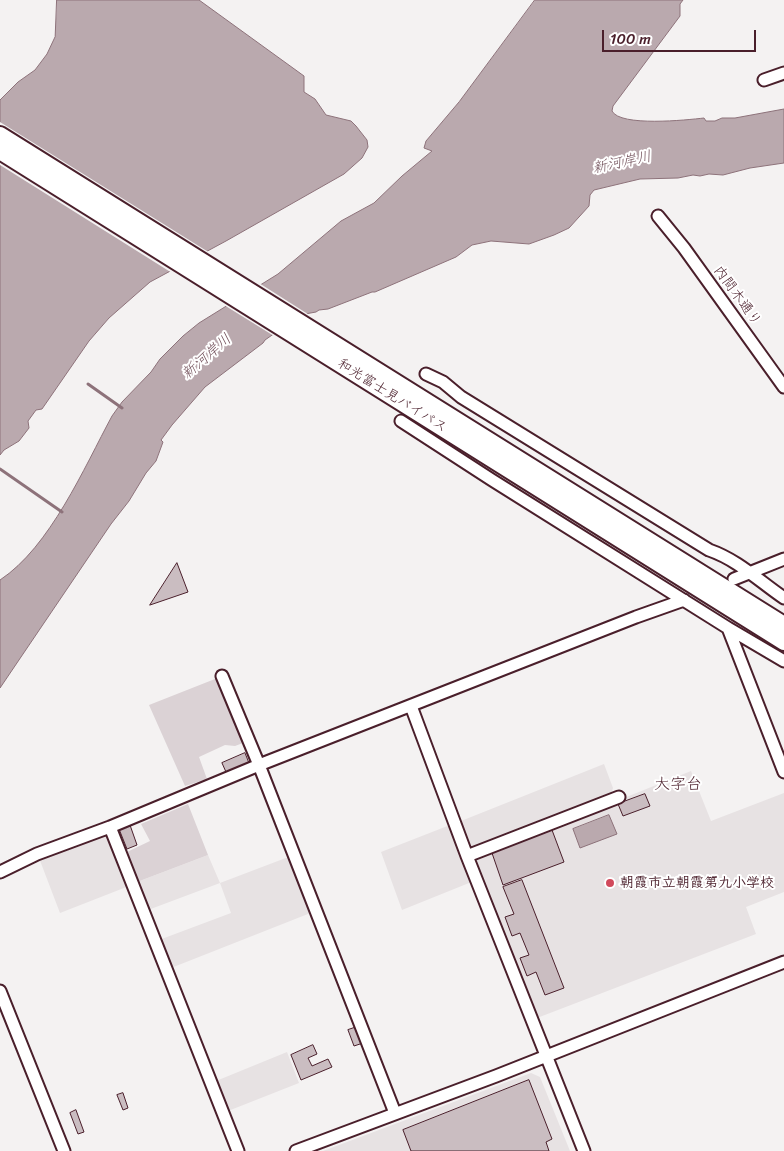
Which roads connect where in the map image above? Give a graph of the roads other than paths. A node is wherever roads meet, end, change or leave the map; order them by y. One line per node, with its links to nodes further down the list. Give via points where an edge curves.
1 (784, 73): 2 (street)
2 (764, 80)
3 (0, 136): 6 (highway, 和光富士見バイパス)
4 (0, 151): 6 (highway, 和光富士見バイパス)
5 (661, 219): 8 (street, 内間木通り)
6 (370, 374): 15 (highway, 和光富士見バイパス); 17 (highway, 和光富士見バイパス)
7 (426, 374): 11 (street, via 709,550)
8 (784, 387)
9 (401, 421): 14 (street)
10 (784, 559): 11 (street)
11 (750, 572): 12 (street); 13 (street)
12 (734, 579)
13 (784, 598)
14 (684, 600): 16 (street); 20 (street)
15 (784, 625)
16 (728, 628): 18 (street); 22 (street)
17 (784, 642)
18 (784, 661)
19 (222, 676): 21 (street)
20 (410, 706): 21 (street); 25 (street)
21 (259, 765): 24 (street); 30 (street)
22 (784, 772)
23 (619, 796): 25 (street)
24 (110, 827): 26 (street); 32 (street)
25 (467, 856): 29 (street)
26 (0, 872)
27 (784, 962): 29 (street)
28 (0, 991): 31 (street)
29 (547, 1056): 30 (street); 34 (street)
30 (395, 1113): 33 (street)
31 (64, 1151)
32 (238, 1151)
33 (296, 1151)
34 (584, 1151)

